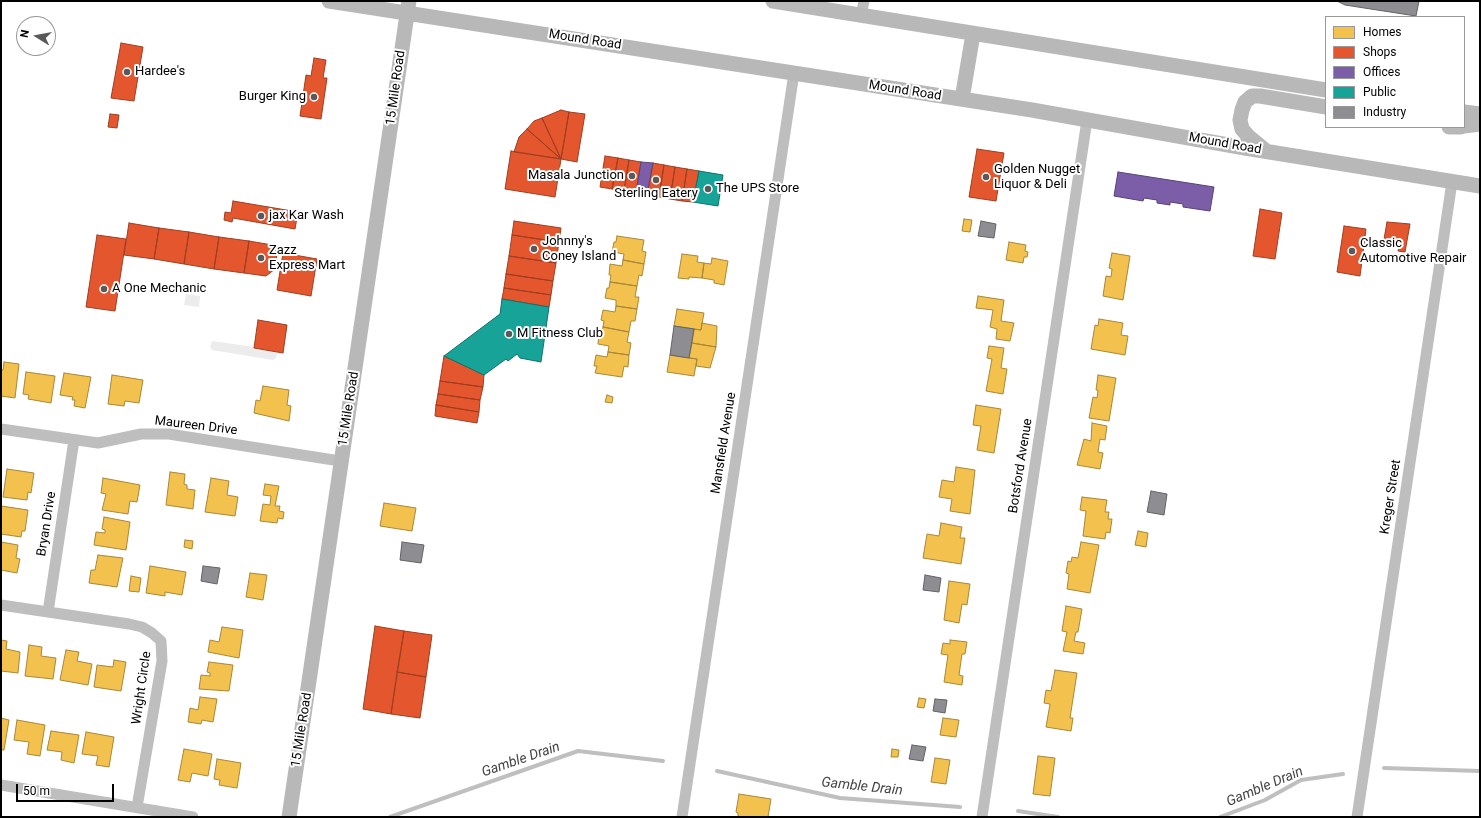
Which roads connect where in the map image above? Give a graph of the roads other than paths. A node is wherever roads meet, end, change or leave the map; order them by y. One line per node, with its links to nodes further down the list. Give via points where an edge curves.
1 (330, 1): 4 (main road, Mound Road)
2 (773, 1): 5 (main road)
3 (864, 1): 5 (street)
4 (408, 7): 7 (main road, Mound Road); 21 (main road, 15 Mile Road)
5 (862, 16): 6 (main road)
6 (973, 34): 8 (main road); 9 (main road)
7 (794, 73): 9 (main road, Mound Road); 28 (street, Mansfield Avenue)
8 (1325, 90)
9 (962, 99): 13 (main road, Mound Road)
10 (1325, 107): 16 (main road, via 1252,96 1245,102 1242,110 1242,129)
11 (1465, 112): 12 (main road)
12 (1480, 114)
13 (1087, 120): 16 (main road, Mound Road); 29 (street, Botsford Avenue)
14 (1480, 124): 15 (main road)
15 (1465, 126)
16 (1268, 152): 17 (main road, Mound Road)
17 (1452, 182): 18 (main road, Mound Road); 30 (street, Kreger Street)
18 (1480, 186)
19 (1, 429): 20 (street, Maureen Drive)
20 (74, 440): 21 (street, Maureen Drive, via 98,443 141,434 162,433); 23 (street, Bryan Drive)
21 (340, 461): 27 (main road, 15 Mile Road)
22 (1, 605): 23 (street, Wright Circle)
23 (48, 612): 25 (street, Wright Circle, via 142,627 161,642 161,670)
24 (1, 785): 25 (street)
25 (137, 807): 26 (street)
26 (193, 817)
27 (289, 817)
28 (682, 817)
29 (982, 817)
30 (1357, 817)

